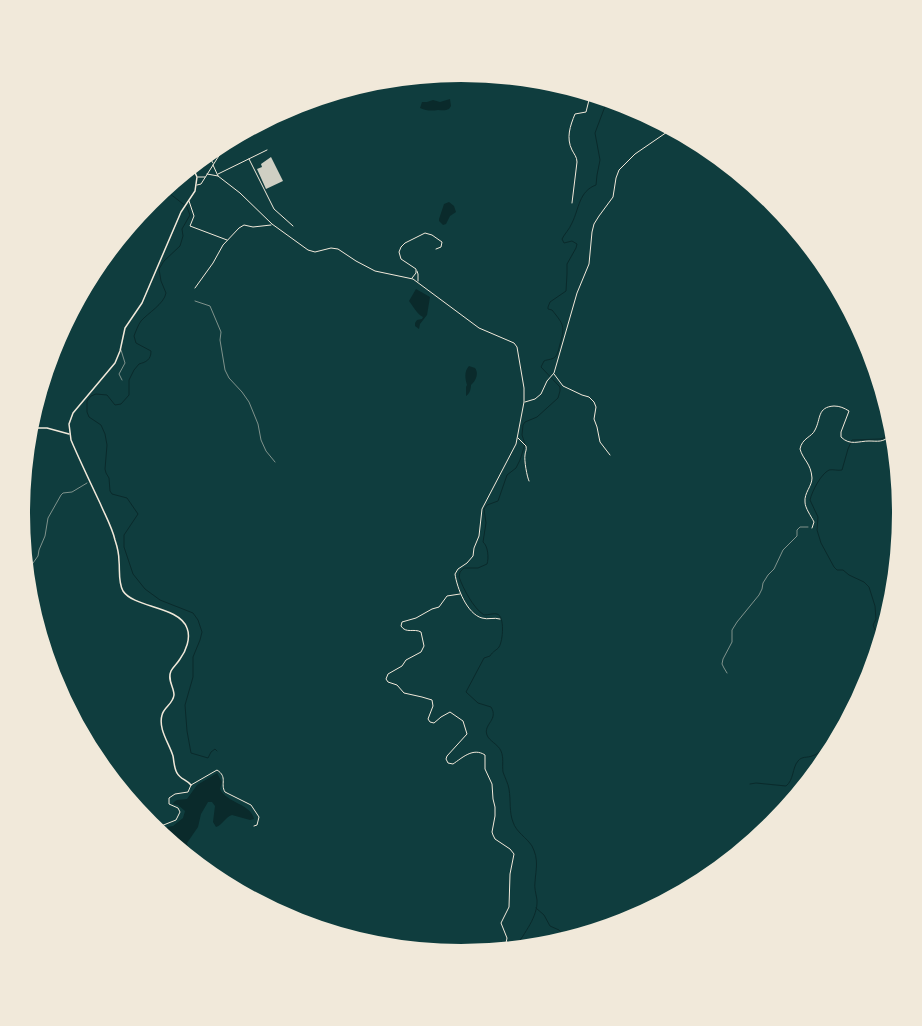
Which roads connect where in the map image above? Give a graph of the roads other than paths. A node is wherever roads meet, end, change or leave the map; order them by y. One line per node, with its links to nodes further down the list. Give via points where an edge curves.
1 (589, 101): 15 (street, via 586,112 575,114 569,131 570,144 577,157)
2 (665, 133): 25 (street, via 634,154 619,170 613,197 594,224 589,264 577,293)
3 (267, 150): 5 (street)
4 (219, 155): 7 (street)
5 (249, 159): 10 (street); 17 (street, via 274,209)
6 (211, 161): 7 (street)
7 (213, 165): 9 (street); 10 (street)
8 (195, 173): 11 (main road)
9 (207, 174): 10 (street); 12 (street)
10 (218, 175): 16 (street)
11 (197, 177): 12 (street); 13 (main road)
12 (205, 177): 13 (street, via 201,184)
13 (197, 185): 14 (main road)
14 (188, 200): 18 (street, via 194,216 190,226); 24 (main road, via 146,296 125,328)
15 (572, 203)
16 (272, 224): 18 (street, via 244,226); 21 (street, via 315,252 338,249 375,271)
17 (293, 226)
18 (227, 240): 23 (street)
19 (436, 249): 20 (street, via 441,247 442,242 428,233 403,245 399,252 401,258)
20 (416, 271): 21 (street); 22 (street)
21 (412, 279): 22 (street)
22 (418, 282): 27 (street, via 479,328 514,343 524,381)
23 (195, 288)
24 (120, 349): 26 (lane, via 124,363 119,374); 29 (main road, via 110,370 76,408 70,420)
25 (554, 373): 27 (street, via 547,381 542,394); 32 (street, via 563,386 589,397 594,402 594,419 600,442)
26 (122, 380)
27 (524, 402): 30 (street)
28 (37, 428): 29 (main road)
29 (69, 434): 37 (main road, via 115,539 124,592 131,598 175,616 182,620 187,628 186,650 170,673 173,699 164,711 161,722 177,773)
30 (518, 438): 33 (street, via 527,448 525,460 526,476); 35 (street, via 482,510 479,536 473,556 455,574)
31 (886, 439): 34 (street, via 878,442 855,443 845,440 841,437 841,432 849,411 838,406 823,410 815,430 800,449 809,465 812,478 805,500 814,522)
32 (610, 455)
33 (529, 481)
34 (812, 528)
35 (461, 594): 36 (street, via 468,608 478,617); 40 (street, via 447,596 439,607 402,622 401,626 404,629 417,629 421,632 423,649 388,674 386,679 397,685 404,693 432,700 433,706 428,719 430,722 450,712 463,721 467,734 447,756 448,763 453,764 460,757 479,752 485,755 485,768 492,784 495,807 492,832 495,839 514,854 510,874 509,907 501,923)
36 (500, 619)
37 (191, 785): 38 (street, via 188,792 175,794 169,798 168,804 178,808 180,812 176,820); 39 (street, via 219,770 224,780 225,792 251,805 259,817 257,825)
38 (163, 825)
39 (254, 826)
40 (506, 942)

